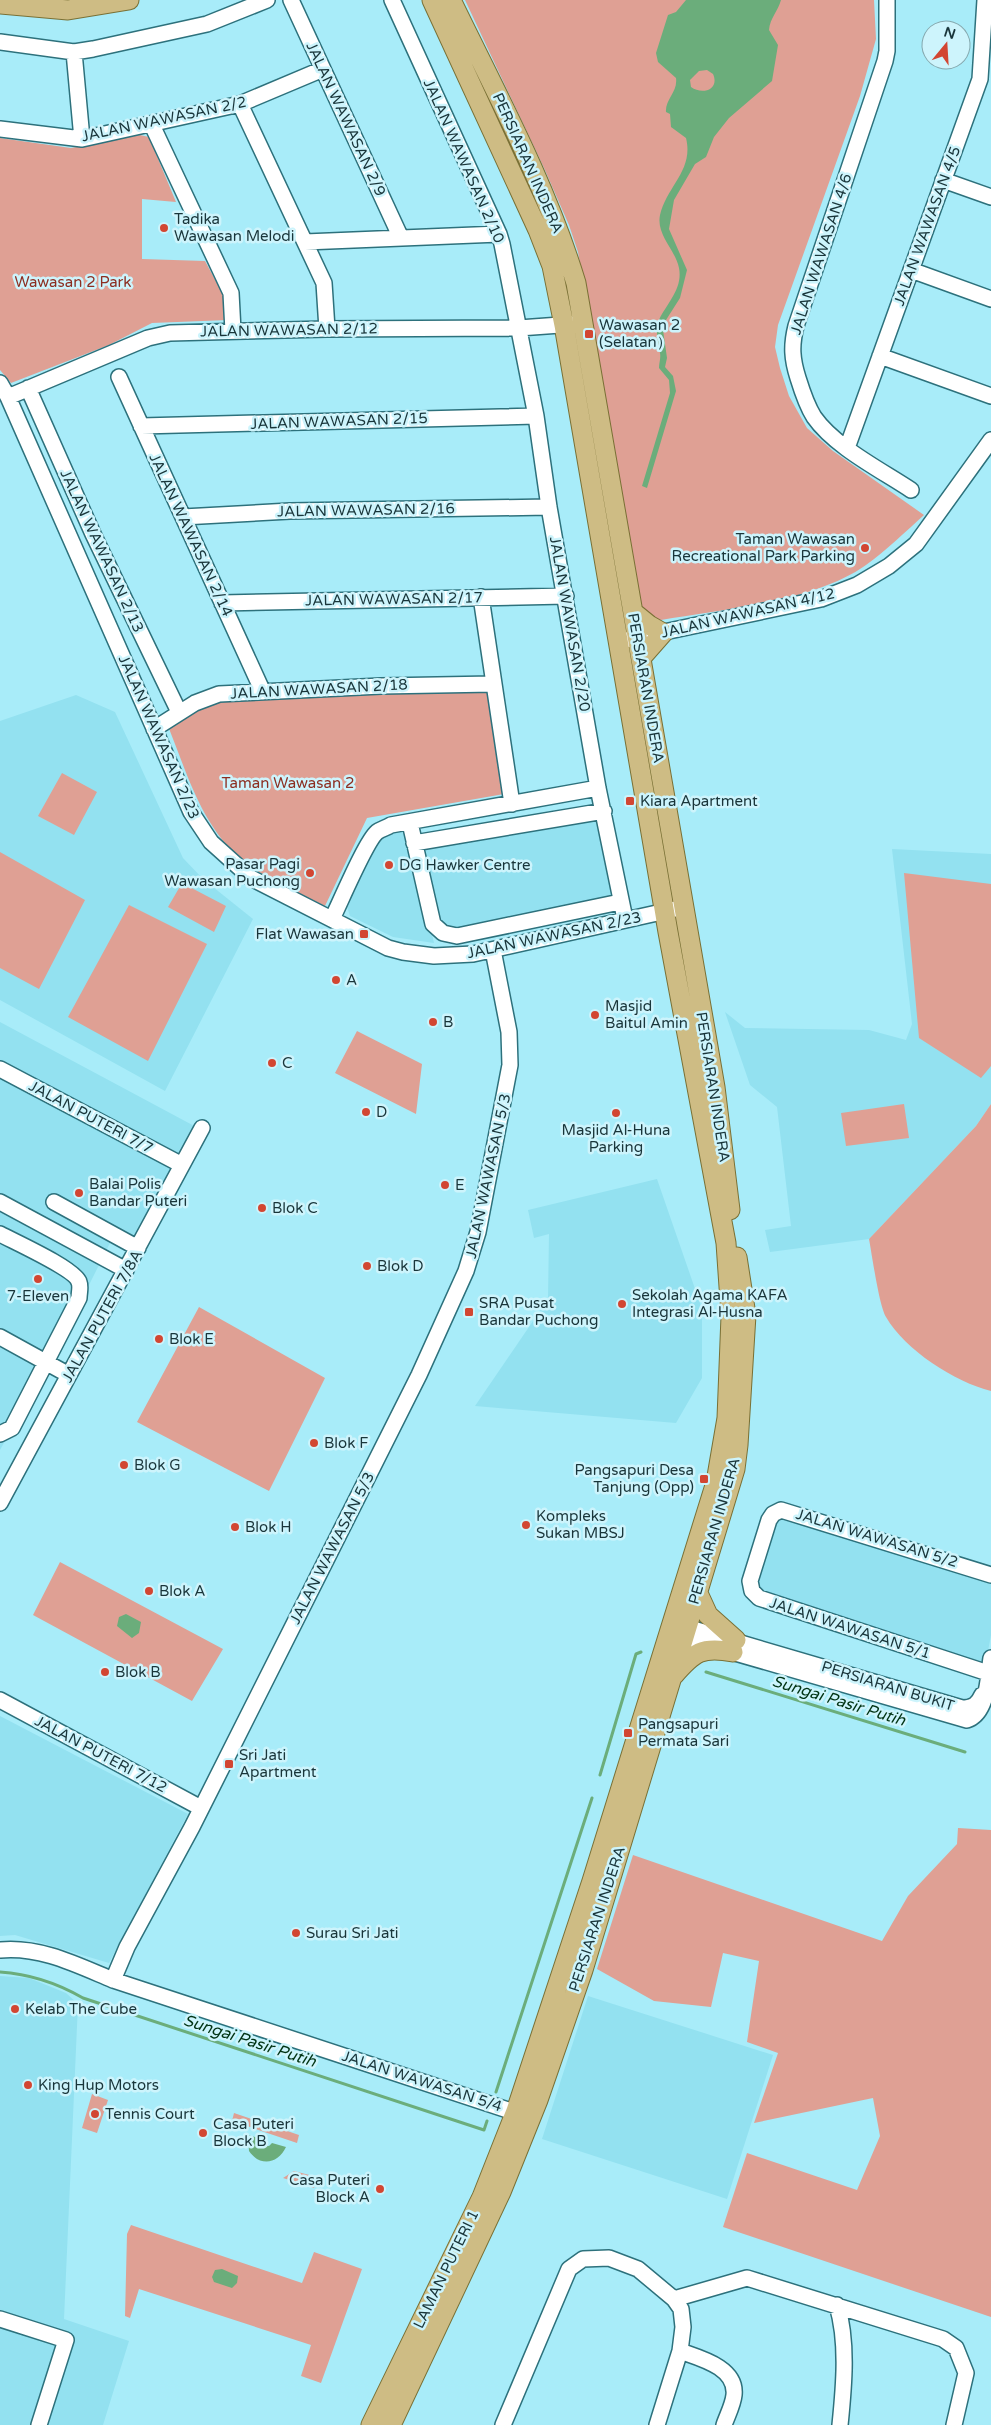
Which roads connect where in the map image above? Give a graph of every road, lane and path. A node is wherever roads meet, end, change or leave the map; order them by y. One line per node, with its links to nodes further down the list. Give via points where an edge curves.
1 (130, 0): 9 (main road, via 68,10)
2 (267, 0): 11 (street, via 207,24)
3 (291, 0): 12 (street, JALAN WAWASAN 2/9)
4 (392, 0): 20 (street, JALAN WAWASAN 2/10)
5 (432, 0): 25 (main road, PERSIARAN INDERA, via 546,246)
6 (450, 0): 25 (main road, PERSIARAN INDERA, via 547,198 576,283)
7 (887, 0): 38 (street, JALAN WAWASAN 4/6, via 888,51 796,326 791,351 801,389 814,417)
8 (984, 0): 13 (street, JALAN WAWASAN 4/5)
9 (0, 4)
10 (0, 42): 11 (street)
11 (74, 52): 17 (street)
12 (323, 68): 14 (street, JALAN WAWASAN 2/2); 21 (street, JALAN WAWASAN 2/9)
13 (985, 81): 18 (street, JALAN WAWASAN 4/5)
14 (240, 104): 15 (street, JALAN WAWASAN 2/2); 22 (street)
15 (152, 124): 17 (street, JALAN WAWASAN 2/2); 28 (street, via 231,293)
16 (0, 129): 17 (street, JALAN WAWASAN 2/2)
17 (82, 139)
18 (943, 180): 19 (street); 23 (street, JALAN WAWASAN 4/5)
19 (991, 197)
20 (500, 234): 21 (street); 26 (street, JALAN WAWASAN 2/10)
21 (401, 238): 22 (street)
22 (305, 242): 27 (street, via 324,283)
23 (911, 270): 24 (street); 29 (street, JALAN WAWASAN 4/5)
24 (991, 299)
25 (573, 324): 26 (street, JALAN WAWASAN 2/12); 45 (main road, PERSIARAN INDERA); 48 (main road, PERSIARAN INDERA)
26 (519, 328): 27 (street, JALAN WAWASAN 2/12); 35 (street, JALAN WAWASAN 2/20)
27 (327, 329): 28 (street, JALAN WAWASAN 2/12)
28 (233, 331): 32 (street, JALAN WAWASAN 2/12, via 170,332 148,338)
29 (880, 356): 33 (street); 38 (street, JALAN WAWASAN 4/5)
30 (119, 377): 36 (street, JALAN WAWASAN 2/14)
31 (0, 383): 34 (street, JALAN WAWASAN 2/23)
32 (28, 388): 34 (street, JALAN WAWASAN 2/12); 52 (street, JALAN WAWASAN 2/13, via 93,534)
33 (991, 396)
34 (8, 397): 53 (street, JALAN WAWASAN 2/23)
35 (536, 416): 36 (street, JALAN WAWASAN 2/15); 40 (street, JALAN WAWASAN 2/20)
36 (141, 426): 41 (street, JALAN WAWASAN 2/14)
37 (991, 440): 46 (street, JALAN WAWASAN 4/12, via 916,544 889,566 857,585 821,599)
38 (847, 448): 39 (street, JALAN WAWASAN 4/6)
39 (911, 490)
40 (549, 507): 41 (street, JALAN WAWASAN 2/16, via 290,511); 43 (street, JALAN WAWASAN 2/20)
41 (183, 517): 44 (street, JALAN WAWASAN 2/14)
42 (482, 596): 43 (street, JALAN WAWASAN 2/17); 44 (street, JALAN WAWASAN 2/17); 50 (street)
43 (566, 596): 54 (street, JALAN WAWASAN 2/20)
44 (222, 603): 51 (street, JALAN WAWASAN 2/14)
45 (633, 612): 46 (main road); 47 (main road, PERSIARAN INDERA)
46 (663, 633): 47 (street, JALAN WAWASAN 4/12); 49 (main road)
47 (637, 638): 48 (street, JALAN WAWASAN 4/12); 49 (main road, PERSIARAN INDERA)
48 (618, 642): 61 (main road, PERSIARAN INDERA)
49 (641, 658): 60 (main road, PERSIARAN INDERA)
50 (493, 684): 51 (street, JALAN WAWASAN 2/18); 55 (street)
51 (263, 692): 52 (street, JALAN WAWASAN 2/18, via 219,694)
52 (179, 712): 53 (street, JALAN WAWASAN 2/18)
53 (154, 729): 62 (street, JALAN WAWASAN 2/23, via 190,812 217,848 251,878)
54 (598, 788): 55 (street); 56 (street, JALAN WAWASAN 2/20)
55 (512, 804): 57 (street)
56 (604, 811): 58 (street); 59 (street, JALAN WAWASAN 2/20)
57 (410, 823): 58 (street); 62 (street, via 376,833)
58 (414, 843): 59 (street, via 433,924 450,936)
59 (620, 902): 63 (street, JALAN WAWASAN 2/20)
60 (684, 907): 61 (street, JALAN WAWASAN 2/23); 80 (main road, PERSIARAN INDERA, via 715,1087 746,1315 735,1469)
61 (664, 911): 63 (street, JALAN WAWASAN 2/23); 81 (main road, PERSIARAN INDERA, via 726,1243 731,1316 727,1418 721,1457)
62 (332, 919): 64 (street, JALAN WAWASAN 2/23, via 402,952 452,956)
63 (625, 919): 64 (street, JALAN WAWASAN 2/23)
64 (493, 950): 87 (street, JALAN WAWASAN 5/3, via 509,1032 510,1065 472,1253 419,1375)
65 (0, 1069): 67 (street, JALAN PUTERI 7/7)
66 (202, 1128): 67 (street, JALAN PUTERI 7/8A)
67 (182, 1166): 71 (street, JALAN PUTERI 7/8A)
68 (0, 1202): 72 (street)
69 (54, 1202): 71 (street)
70 (0, 1234): 74 (street, via 70,1271 79,1282 78,1298)
71 (138, 1248): 72 (street, JALAN PUTERI 7/8A)
72 (126, 1270): 75 (street, JALAN PUTERI 7/8A)
73 (0, 1337): 74 (street)
74 (46, 1362): 75 (street); 76 (street)
75 (69, 1375): 77 (street, JALAN PUTERI 7/8A)
76 (6, 1431)
77 (0, 1503)
78 (758, 1553): 79 (street, JALAN WAWASAN 5/2, via 769,1520 781,1510); 85 (street, JALAN WAWASAN 5/1, via 750,1587 759,1598)
79 (991, 1575)
80 (697, 1591): 81 (main road, PERSIARAN INDERA); 82 (main road, via 708,1616)
81 (677, 1630): 82 (street, PERSIARAN BUKIT); 84 (main road, PERSIARAN INDERA); 90 (main road, PERSIARAN INDERA, via 592,1881)
82 (734, 1646): 84 (main road, via 708,1648 690,1658); 85 (street, PERSIARAN BUKIT, via 958,1719 967,1720 978,1713)
83 (991, 1658): 85 (street)
84 (672, 1678): 90 (main road, PERSIARAN INDERA, via 583,1970)
85 (987, 1680)
86 (0, 1700): 87 (street, JALAN PUTERI 7/12)
87 (201, 1808): 89 (street, JALAN WAWASAN 5/3, via 127,1947)
88 (0, 1950): 89 (street, via 16,1948 54,1955)
89 (113, 1980): 90 (street, JALAN WAWASAN 5/4)
90 (523, 2115): 96 (main road, LAMAN PUTERI 1); 97 (main road, LAMAN PUTERI 1, via 459,2283)
91 (674, 2299): 92 (street, via 747,2278); 94 (street, via 681,2309); 98 (street, via 638,2268 609,2258 583,2259 570,2269)
92 (837, 2305): 101 (street, via 843,2326); 102 (street, via 943,2339 956,2348 966,2373)
93 (0, 2319): 95 (street, via 66,2340)
94 (680, 2351): 99 (street); 100 (street, via 720,2367 730,2380 734,2394)
95 (39, 2425)
96 (371, 2425)
97 (391, 2425)
98 (503, 2425)
99 (657, 2425)
100 (724, 2425)
101 (840, 2425)
102 (954, 2425)

